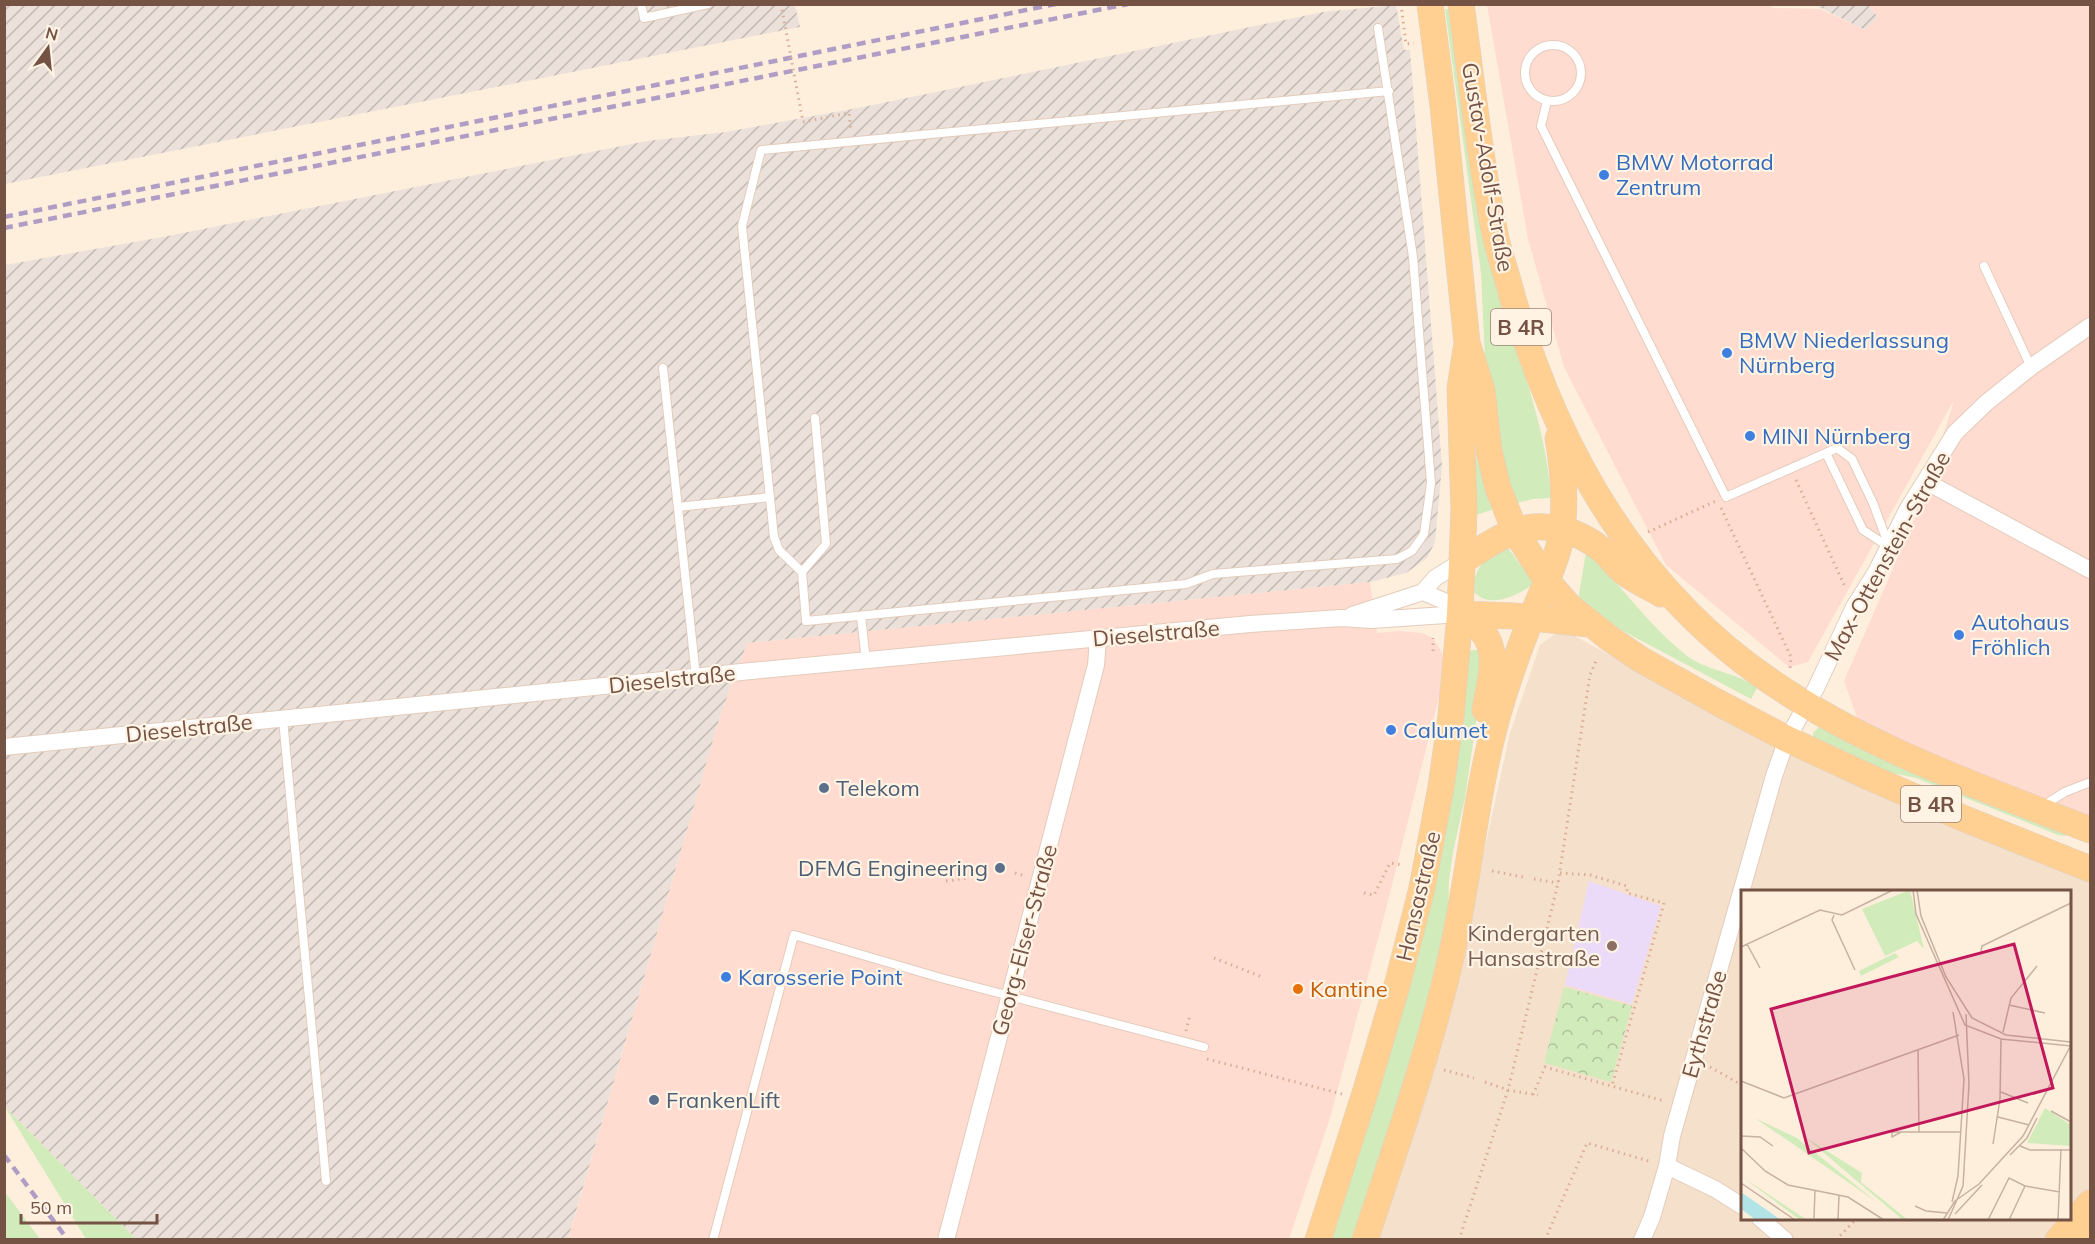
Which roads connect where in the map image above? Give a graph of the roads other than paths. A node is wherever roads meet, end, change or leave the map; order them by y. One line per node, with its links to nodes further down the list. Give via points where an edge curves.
1 (641, 4): 2 (lane, via 644,18)
2 (708, 4)
3 (1461, 6): 13 (main road, Gustav-Adolf-Straße / B 4R, via 1497,242 1523,333)
4 (1430, 8): 10 (main road, Gustav-Adolf-Straße / B 4R)
5 (1378, 28): 6 (lane)
6 (1389, 91): 17 (lane, via 761,150 742,226); 29 (lane, via 1413,256 1431,483 1424,534 1412,551 1397,559 1213,574 1186,584)
7 (1547, 101): 7 (lane, via 1531,91 1526,82 1526,64 1538,49 1557,45 1574,54 1581,78 1572,94); 15 (lane, via 1541,126 1726,497)
8 (1984, 266): 11 (lane)
9 (2091, 326): 11 (street, Max-Ottenstein-Straße)
10 (1467, 343): 20 (main road, Gustav-Adolf-Straße / B 4R, via 1482,390 1493,470); 22 (main road, Gustav-Adolf-Straße, via 1460,389)
11 (2031, 367): 16 (street, Max-Ottenstein-Straße, via 1955,433)
12 (663, 368): 18 (lane)
13 (1553, 412): 19 (main road, Hansastraße, via 1563,476); 27 (main road, Gustav-Adolf-Straße / B 4R, via 1601,504 1640,559)
14 (815, 418): 24 (lane, via 826,544)
15 (1826, 453): 21 (lane, via 1863,530); 21 (lane, via 1837,448 1852,459)
16 (1925, 481): 21 (street, Max-Ottenstein-Straße); 23 (street)
17 (770, 497): 18 (lane); 24 (lane, via 779,550)
18 (678, 507): 35 (lane)
19 (1562, 529): 20 (main road, Gustav-Adolf-Straße); 25 (main road, Hansastraße); 27 (main road, Gustav-Adolf-Straße, via 1597,546 1624,572)
20 (1515, 531): 22 (main road, Gustav-Adolf-Straße); 25 (main road, Gustav-Adolf-Straße / B 4R)
21 (1889, 547): 36 (street, Max-Ottenstein-Straße, via 1854,606)
22 (1462, 561): 26 (street, Dieselstraße, via 1435,578); 28 (main road, Hansastraße)
23 (2091, 570)
24 (802, 572): 29 (lane, via 806,621)
25 (1547, 581): 30 (main road, Hansastraße); 32 (main road, Gustav-Adolf-Straße / B 4R)
26 (1423, 592): 28 (street); 31 (street, Dieselstraße)
27 (1682, 607): 36 (main road, Gustav-Adolf-Straße / B 4R, via 1742,660)
28 (1460, 614): 30 (main road); 31 (street, Dieselstraße, via 1372,620); 40 (main road, Hansastraße, via 1486,634 1491,651 1484,715); 57 (main road, Hansastraße, via 1448,740 1422,888 1385,1029)
29 (861, 616): 34 (lane)
30 (1532, 617): 32 (main road); 40 (main road, Hansastraße, via 1506,686)
31 (1341, 618): 33 (street, Dieselstraße)
32 (1589, 624): 38 (main road, Gustav-Adolf-Straße / B 4R, via 1640,659)
33 (1098, 639): 34 (street, Dieselstraße); 47 (street, Georg-Elser-Straße, via 1096,665)
34 (866, 661): 35 (street, Dieselstraße)
35 (696, 677): 37 (street, Dieselstraße)
36 (1807, 705): 38 (street); 42 (main road, Gustav-Adolf-Straße / B 4R, via 1899,752)
37 (283, 719): 39 (street, Dieselstraße); 50 (lane)
38 (1787, 739): 44 (main road, Gustav-Adolf-Straße / B 4R, via 1954,814); 45 (street, Eythstraße)
39 (4, 747)
40 (1486, 764): 58 (main road, Hansastraße, via 1448,970)
41 (2088, 783): 42 (lane, via 2050,800)
42 (2038, 810): 43 (main road, Gustav-Adolf-Straße / B 4R)
43 (2091, 830)
44 (2086, 864)
45 (1742, 890)
46 (1741, 892): 49 (street, Eythstraße)
47 (1009, 996): 48 (lane); 55 (lane, via 794,935); 56 (street, Georg-Elser-Straße)
48 (1204, 1047)
49 (1667, 1166): 52 (street); 59 (street, Eythstraße)
50 (326, 1181)
51 (2091, 1203): 61 (main road)
52 (1741, 1205)
53 (1762, 1220): 60 (street)
54 (2091, 1235): 62 (main road)
55 (713, 1239)
56 (946, 1239)
57 (1318, 1239)
58 (1365, 1239)
59 (1642, 1239)
60 (1785, 1239)
61 (2058, 1239)
62 (2086, 1239)

